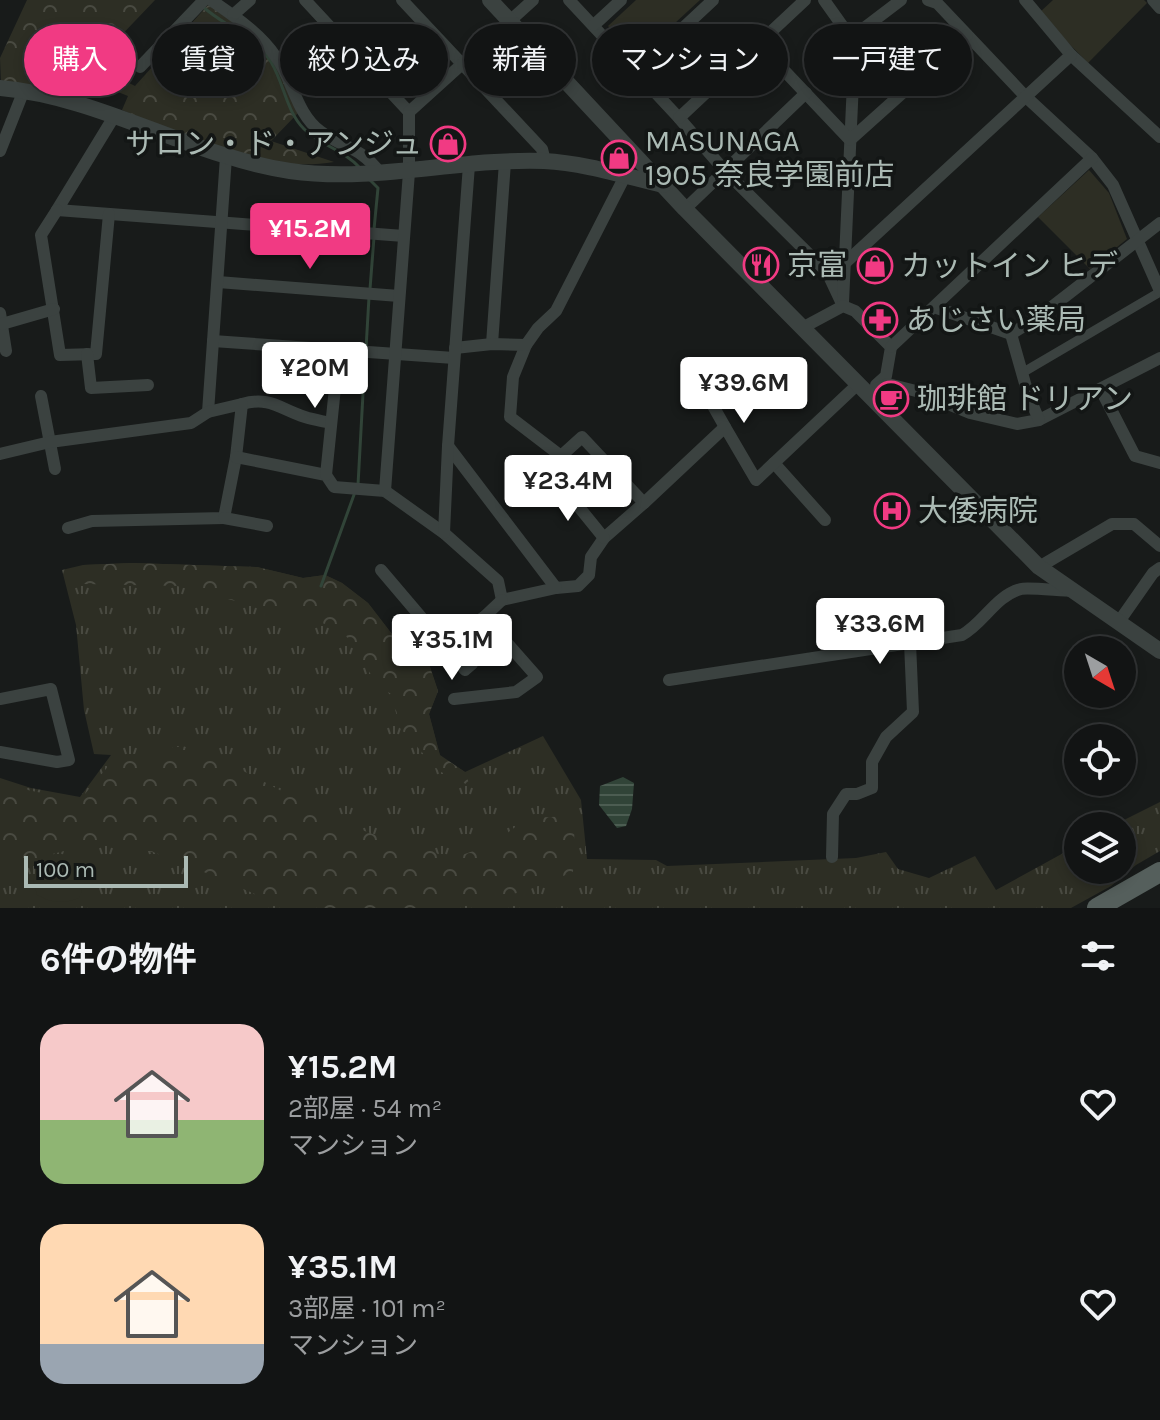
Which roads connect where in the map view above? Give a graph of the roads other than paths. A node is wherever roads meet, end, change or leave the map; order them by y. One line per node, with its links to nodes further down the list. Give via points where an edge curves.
1 (250, 0): 17 (street)
2 (305, 0): 42 (street)
3 (402, 0): 28 (street)
4 (490, 0): 18 (street)
5 (533, 0): 18 (street)
6 (569, 0): 19 (street)
7 (621, 0): 20 (street)
8 (713, 0): 21 (street)
9 (805, 0): 22 (street)
10 (824, 0): 23 (street)
11 (901, 0): 24 (street)
12 (928, 0): 25 (street)
13 (1025, 0): 16 (street)
14 (1047, 0): 16 (street)
15 (203, 2): 17 (street); 29 (street)
16 (1035, 11): 27 (street)
17 (233, 15): 55 (street, via 277,58 301,109 319,131 369,158)
18 (511, 21): 28 (street); 57 (street)
19 (593, 24)
20 (595, 24)
21 (687, 24)
22 (780, 24)
23 (841, 24)
24 (869, 24)
25 (957, 24)
26 (972, 40): 41 (street)
27 (1071, 55): 41 (street); 45 (street)
28 (461, 64): 42 (street); 50 (street, via 542,149)
29 (140, 67)
30 (788, 74): 33 (street)
31 (0, 88): 32 (street)
32 (24, 90): 47 (street)
33 (804, 91)
34 (804, 95): 53 (street)
35 (46, 96): 43 (street)
36 (659, 96): 44 (street)
37 (703, 96): 44 (street)
38 (809, 96): 46 (street)
39 (852, 96): 46 (street)
40 (899, 96): 46 (street)
41 (1025, 96): 49 (street); 65 (street)
42 (409, 112): 54 (street)
43 (115, 115): 48 (street); 59 (street)
44 (679, 118): 53 (street)
45 (1160, 135)
46 (850, 140): 65 (street)
47 (0, 151)
48 (226, 157): 55 (street, via 290,171); 62 (street)
49 (1092, 158): 64 (street, via 1113,185); 71 (street)
50 (545, 161): 51 (street); 56 (street)
51 (505, 162): 52 (street); 77 (street)
52 (469, 165): 54 (street); 83 (street)
53 (725, 171): 58 (street); 70 (street, via 827,272)
54 (409, 172): 55 (street); 63 (street)
55 (380, 173)
56 (625, 176): 57 (street); 78 (street, via 556,311)
57 (665, 186): 58 (street)
58 (685, 209): 74 (street)
59 (57, 210): 60 (street); 72 (street, via 41,235)
60 (109, 214): 62 (street); 84 (street, via 96,354)
61 (1160, 223): 64 (street)
62 (222, 224): 63 (street); 67 (street)
63 (404, 236): 69 (street)
64 (1138, 243): 66 (street); 75 (street)
65 (845, 263): 70 (street)
66 (1156, 273): 68 (street)
67 (218, 282): 69 (street); 76 (street)
68 (1160, 292): 86 (street)
69 (399, 296): 82 (street)
70 (843, 306): 74 (street); 79 (street)
71 (934, 307): 75 (street); 79 (street)
72 (54, 309): 73 (street); 84 (street, via 60,355)
73 (1, 318): 81 (street)
74 (802, 328): 88 (street)
75 (1011, 334): 86 (street)
76 (213, 341): 80 (street); 93 (street)
77 (492, 344): 78 (street); 83 (street)
78 (526, 345): 107 (street, via 513,377 510,417 561,456 582,437)
79 (891, 347): 88 (street, via 886,376)
80 (339, 349): 82 (street); 95 (street)
81 (6, 351)
82 (397, 352): 83 (street); 106 (street)
83 (455, 353): 98 (street)
84 (87, 354): 87 (street, via 91,388)
85 (1160, 358): 89 (street)
86 (1022, 373): 94 (street)
87 (148, 385)
88 (863, 388): 94 (street, via 888,384 1017,424); 101 (street); 115 (street)
89 (1101, 390): 94 (street); 102 (street, via 1135,456)
90 (41, 396): 97 (street)
91 (708, 397): 96 (street)
92 (242, 404): 93 (street); 95 (street, via 258,399); 100 (street)
93 (208, 412): 97 (street, via 191,423)
94 (1039, 420)
95 (331, 423): 104 (street)
96 (725, 427): 101 (street, via 756,480); 107 (street)
97 (50, 442): 99 (street); 103 (street)
98 (448, 446): 112 (street); 118 (street)
99 (0, 454)
100 (236, 457): 104 (street); 108 (street)
101 (774, 463): 109 (street)
102 (1160, 463)
103 (55, 469)
104 (326, 475): 106 (street, via 334,487)
105 (561, 485): 113 (street)
106 (385, 491): 112 (street)
107 (644, 503): 113 (street)
108 (224, 518): 110 (street); 111 (street, via 92,521)
109 (825, 520)
110 (267, 526)
111 (68, 528)
112 (444, 533): 120 (street, via 498,581)
113 (604, 538): 118 (street, via 591,557 589,575 578,586)
114 (1160, 546): 115 (street, via 1134,524 1112,524)
115 (1039, 567): 119 (street)
116 (1160, 568): 122 (street)
117 (381, 570): 123 (street)
118 (556, 588): 120 (street)
119 (1072, 591): 122 (street); 124 (street, via 1023,588 962,635)
120 (502, 600): 121 (street)
121 (484, 617): 123 (street); 129 (street, via 537,677 516,692)
122 (1118, 623): 125 (street)
123 (443, 643): 126 (street, via 465,670)
124 (910, 643): 127 (street); 131 (street, via 913,712 886,737 872,762 872,788 846,794 833,814)
125 (1160, 651)
126 (472, 664)
127 (669, 680)
128 (0, 699): 130 (street, via 51,689 69,760)
129 (454, 699)
130 (0, 752)
131 (832, 857)
132 (1160, 870): 134 (main road)
133 (1160, 885): 135 (main road)
134 (1097, 908)
135 (1117, 908)

